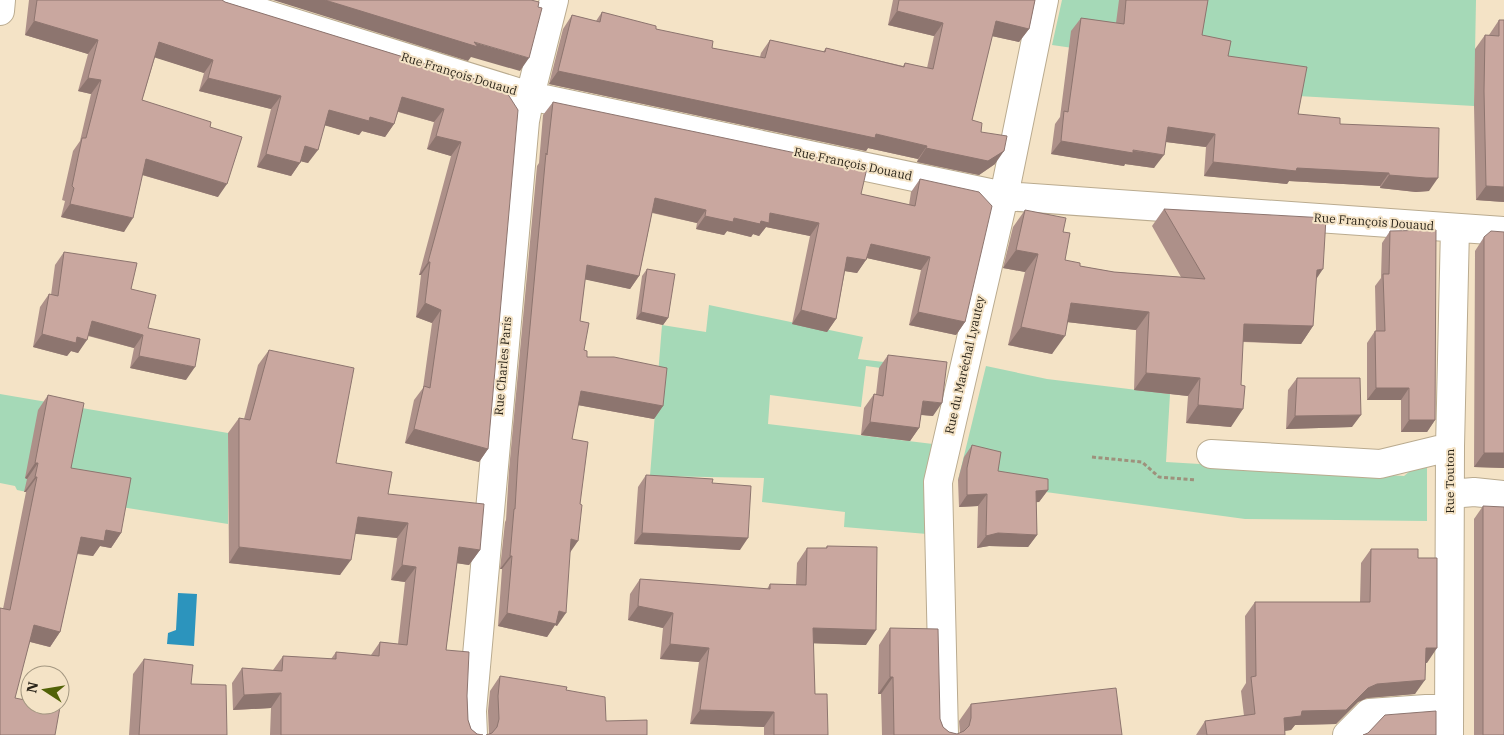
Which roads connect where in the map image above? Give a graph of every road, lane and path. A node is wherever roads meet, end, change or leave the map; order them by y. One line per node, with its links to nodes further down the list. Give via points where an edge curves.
1 (1, 0): 5 (street)
2 (220, 0): 6 (street, Rue François Douaud)
3 (554, 0): 6 (street, Rue Charles Paris)
4 (1044, 0): 7 (street, Rue du Maréchal Lyautey)
5 (0, 10)
6 (530, 96): 7 (street, Rue François Douaud); 15 (street, Rue Charles Paris, via 525,121 472,711)
7 (1004, 196): 8 (street, Rue François Douaud); 16 (street, Rue du Maréchal Lyautey, via 938,482)
8 (1455, 228): 9 (street, Rue François Douaud); 10 (street, Rue Touton)
9 (1504, 231)
10 (1450, 447): 11 (street, via 1380,464); 12 (street, Rue Touton)
11 (1211, 454)
12 (1450, 494): 13 (street, via 1474,492); 14 (street, Rue Touton)
13 (1504, 496)
14 (1449, 722): 17 (street, via 1426,709 1368,713)
15 (473, 735)
16 (944, 735)
17 (1347, 735)

